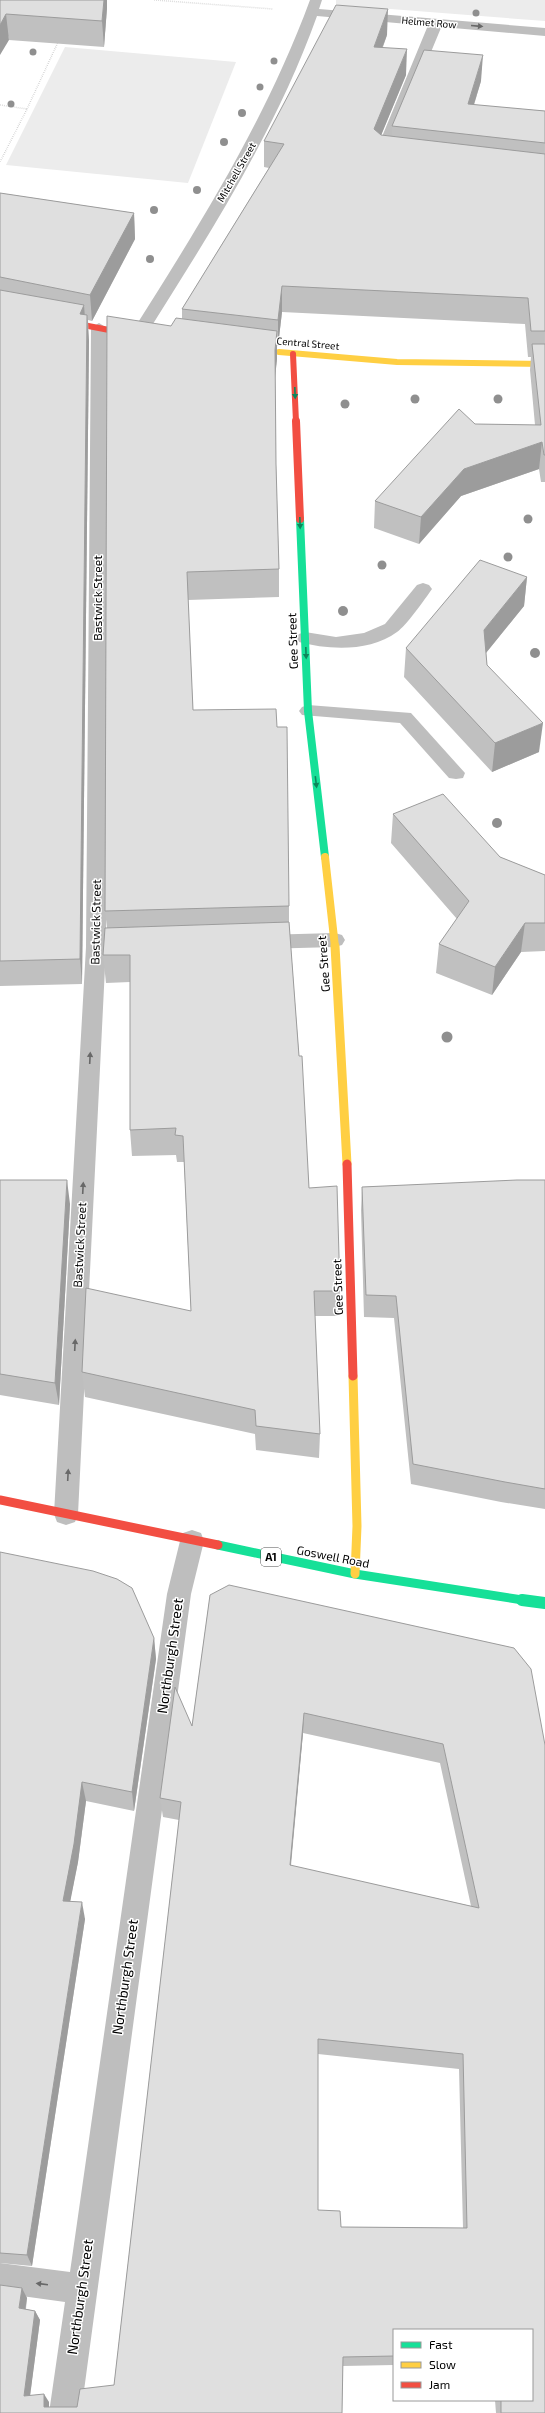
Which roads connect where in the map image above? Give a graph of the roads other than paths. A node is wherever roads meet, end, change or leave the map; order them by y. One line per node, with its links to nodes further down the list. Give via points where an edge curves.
1 (314, 6): 2 (street, Helmet Row); 7 (street, Mitchell Street, via 286,80 243,163)
2 (436, 23): 3 (street, Helmet Row, one-way to 3); 4 (street, via 397,113 382,156)
3 (545, 32)
4 (405, 159)
5 (0, 309): 6 (street)
6 (99, 328): 7 (street); 18 (street, Bastwick Street)
7 (142, 336)
8 (270, 351): 9 (street, Central Street)
9 (293, 354): 10 (street, Central Street, via 397,362); 12 (street, Gee Street, one-way to 12)
10 (545, 364)
11 (423, 588): 12 (street, via 391,628 368,638 336,643)
12 (305, 638): 13 (street, Gee Street, one-way to 13)
13 (308, 711): 14 (street, via 405,717); 15 (street, Gee Street, one-way to 15)
14 (456, 773)
15 (335, 940): 16 (street); 22 (street, Gee Street, via 348,1191 357,1526)
16 (242, 943)
17 (118, 946): 18 (street)
18 (96, 947): 20 (street, Bastwick Street, one-way to 18)
19 (0, 1500): 20 (street, Goswell Road / A1)
20 (66, 1514): 21 (street, Goswell Road / A1)
21 (192, 1542): 22 (street, Goswell Road / A1); 25 (street, Northburgh Street, via 179,1594)
22 (355, 1574): 23 (street, Goswell Road / A1)
23 (545, 1603)
24 (0, 2278): 25 (street, one-way to 24)
25 (81, 2289): 26 (street, Northburgh Street)
26 (64, 2413)

